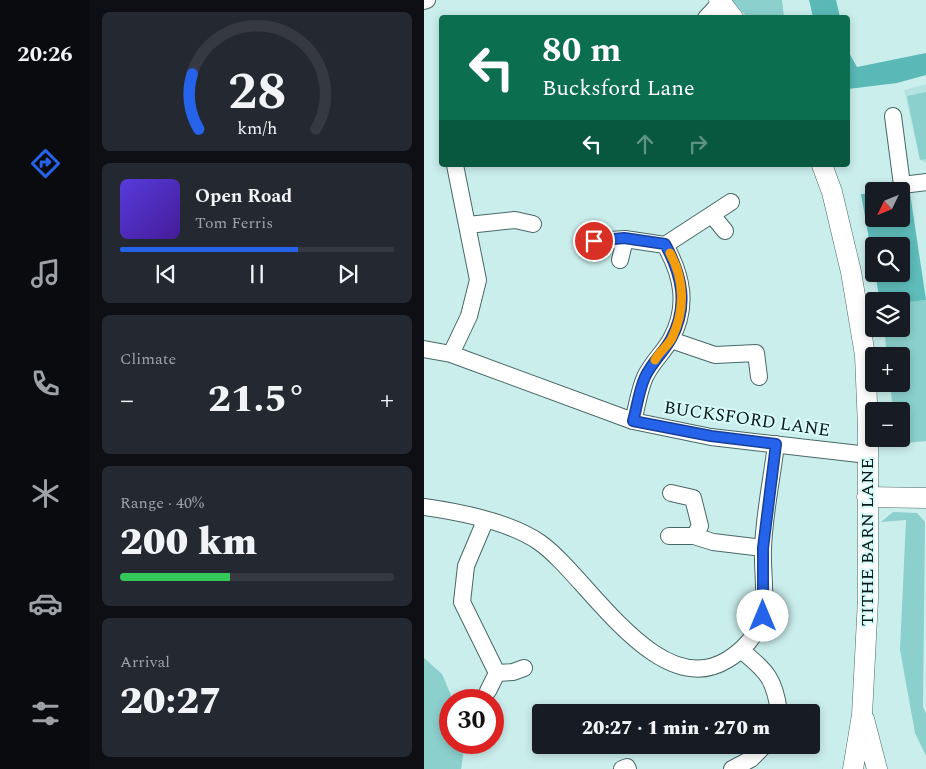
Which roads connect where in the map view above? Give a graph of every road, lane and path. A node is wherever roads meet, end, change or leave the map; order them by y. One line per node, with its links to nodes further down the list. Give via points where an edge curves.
1 (720, 1): 2 (street); 3 (street)
2 (708, 15)
3 (732, 15)
4 (893, 116): 7 (street, via 902,185)
5 (455, 167): 11 (street)
6 (823, 167): 23 (street, TITHE BARN LANE, via 851,272 865,355)
7 (926, 182)
8 (731, 202): 9 (street)
9 (712, 215): 12 (street); 15 (street)
10 (533, 224): 11 (street, via 515,220)
11 (468, 225): 19 (street, via 478,280 468,316)
12 (725, 232)
13 (624, 238): 14 (street); 15 (street); 16 (street)
14 (594, 241)
15 (665, 244): 17 (street, via 678,267 682,287 679,317)
16 (620, 260)
17 (671, 340): 20 (street, via 715,355 756,353); 21 (street, via 644,379)
18 (424, 350): 19 (street, BUCKSFORD LANE)
19 (451, 354): 21 (street, BUCKSFORD LANE)
20 (760, 376)
21 (633, 421): 22 (street, BUCKSFORD LANE)
22 (776, 444): 23 (street, BUCKSFORD LANE); 31 (street)
23 (868, 455): 25 (street, TITHE BARN LANE)
24 (671, 493): 30 (street, via 693,498 700,526)
25 (867, 497): 26 (street); 37 (street, TITHE BARN LANE, via 868,599)
26 (926, 498)
27 (424, 506): 28 (street, via 459,512)
28 (485, 521): 32 (street, via 510,527 539,542 646,648 670,662 695,668 719,665); 34 (street, via 466,566 462,602)
29 (669, 536): 30 (street)
30 (694, 536): 31 (street, via 713,542)
31 (763, 548): 32 (street, via 763,616)
32 (742, 651): 36 (street, via 765,669)
33 (524, 668): 34 (street)
34 (497, 673): 35 (street)
35 (489, 689)
36 (778, 704)
37 (862, 715): 42 (street, TITHE BARN LANE); 43 (street, TITHE BARN LANE)
38 (756, 754): 41 (street)
39 (622, 769): 40 (street)
40 (628, 769)
41 (732, 769)
42 (853, 769)
43 (877, 769)

